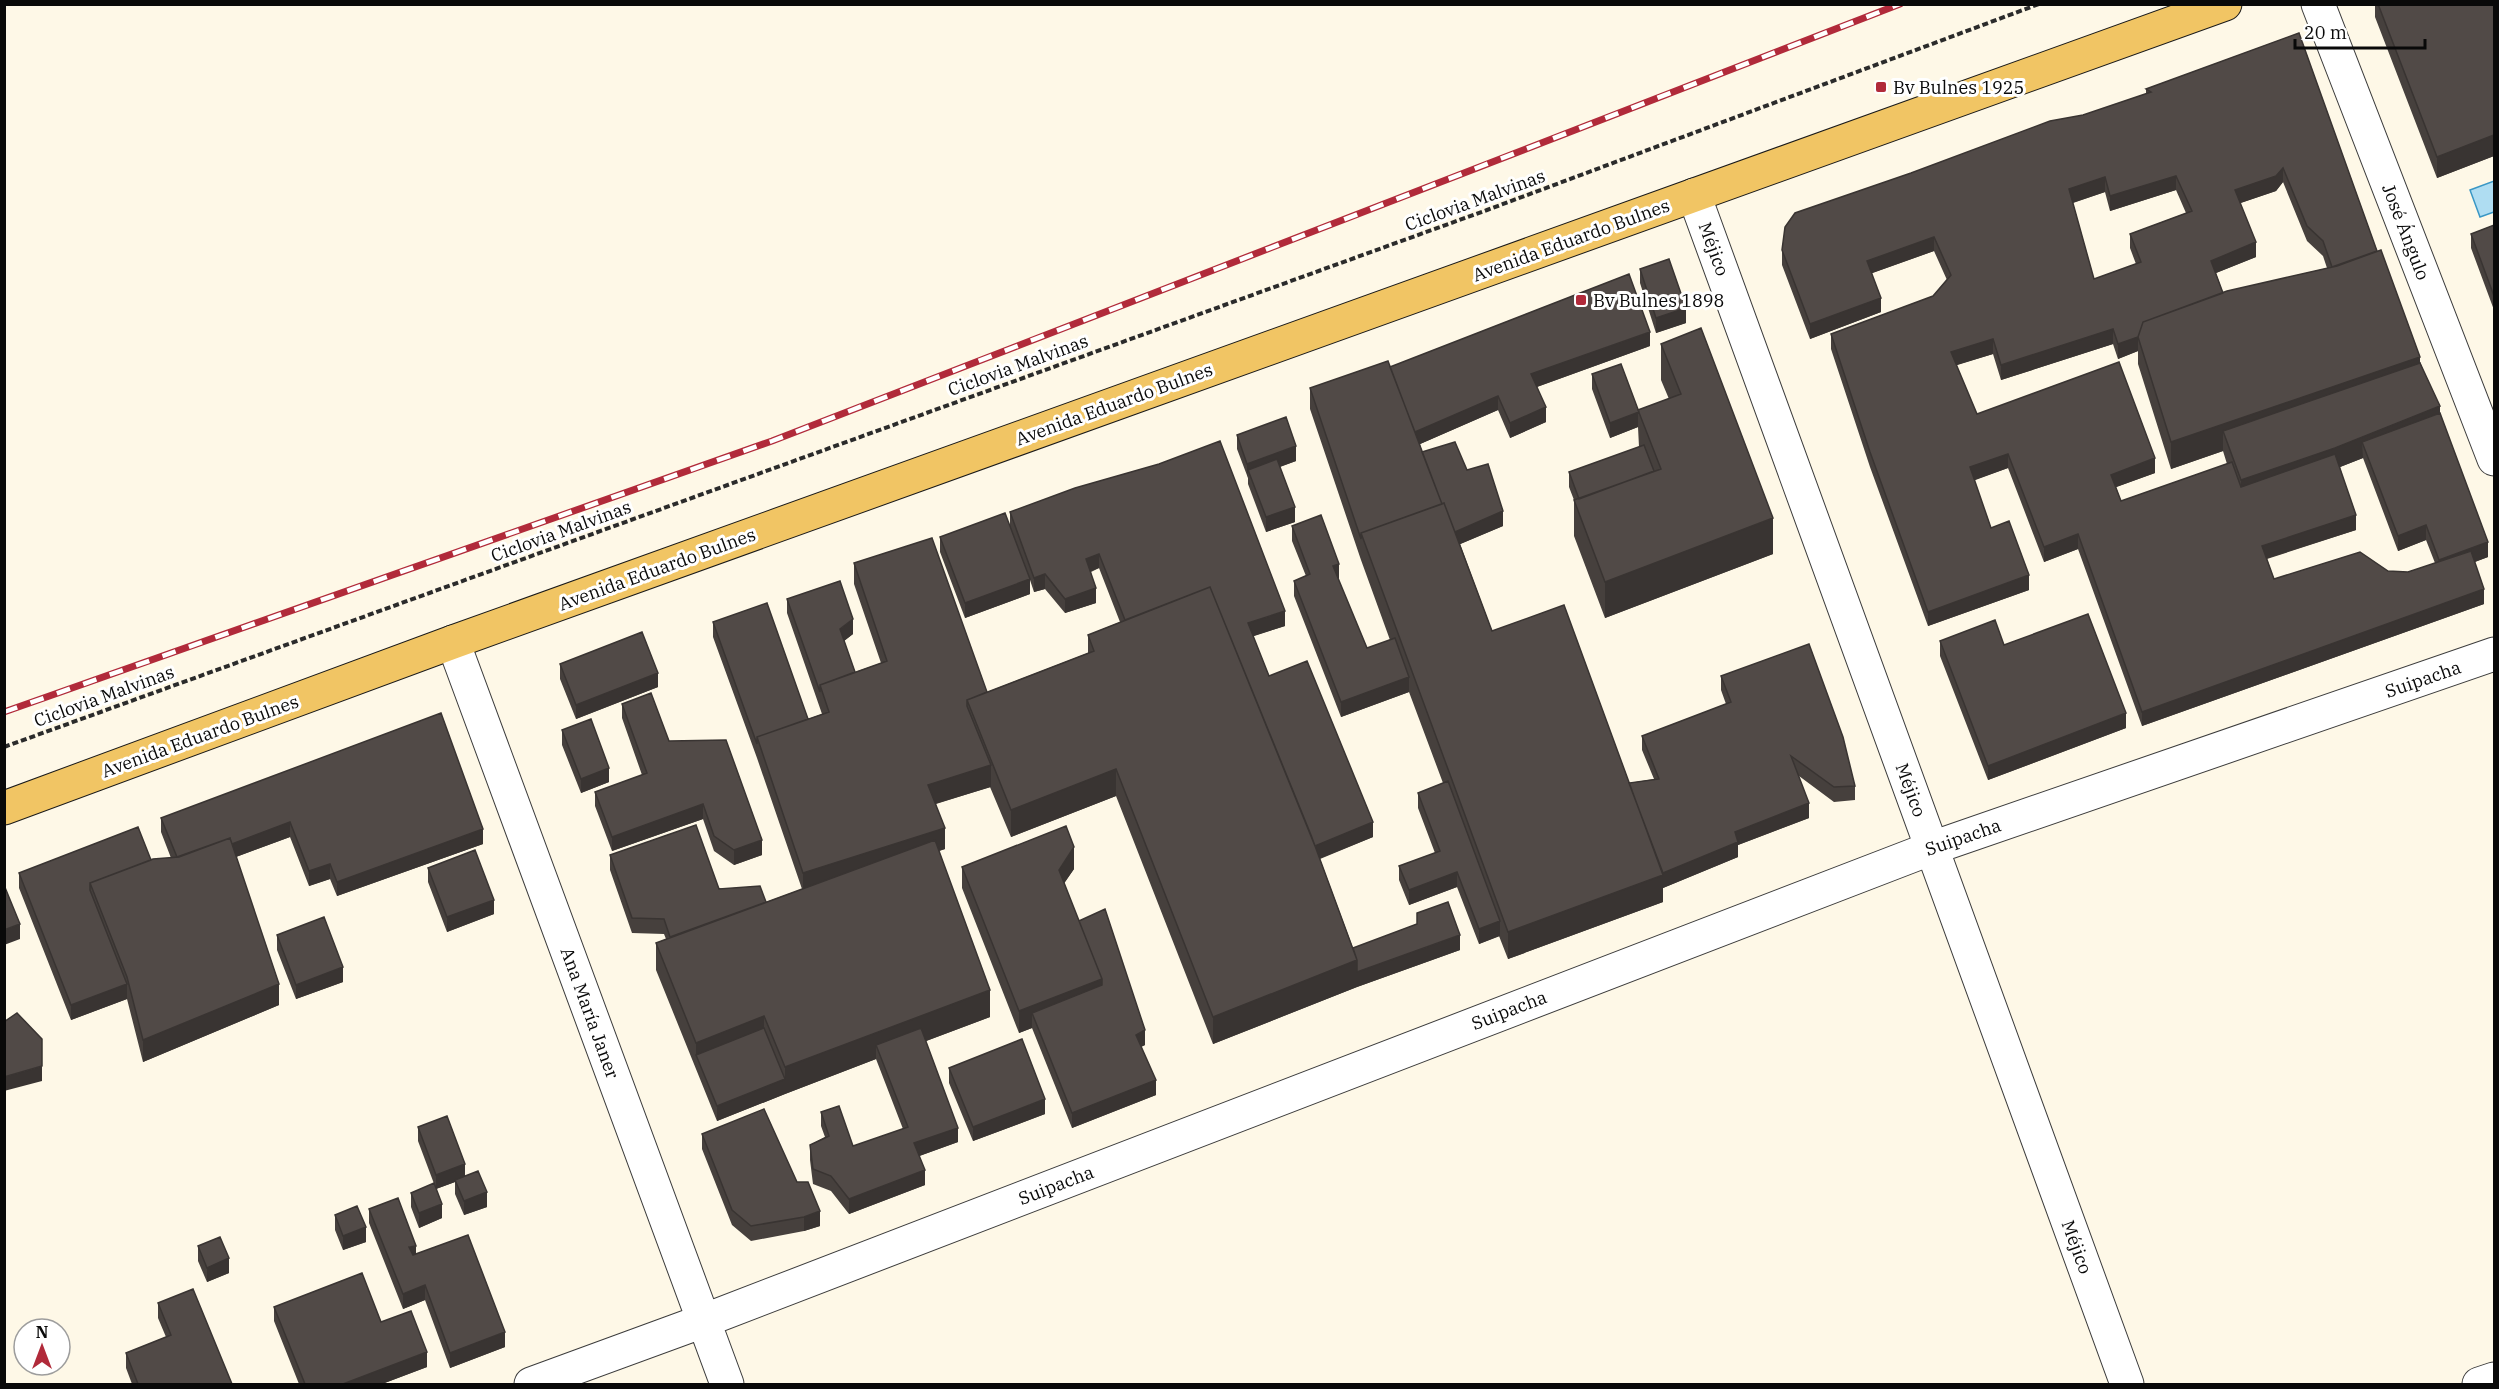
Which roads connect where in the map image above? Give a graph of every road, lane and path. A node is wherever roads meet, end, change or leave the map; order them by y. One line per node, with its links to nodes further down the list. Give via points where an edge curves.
1 (2038, 4): 8 (path, Ciclovia Malvinas, via 1487,210)
2 (2224, 4): 4 (main road, Avenida Eduardo Bulnes)
3 (2318, 4): 5 (street, José Ángulo)
4 (1694, 195): 6 (main road, Avenida Eduardo Bulnes); 10 (street, Méjico)
5 (2494, 459)
6 (453, 642): 9 (main road, Avenida Eduardo Bulnes); 11 (street, Ana María Janer)
7 (2494, 654): 10 (street, Suipacha)
8 (4, 747)
9 (4, 808)
10 (1932, 848): 11 (street, Suipacha); 15 (street, Méjico)
11 (703, 1321): 13 (street, Suipacha); 14 (street, Ana María Janer)
12 (2494, 1379): 16 (street)
13 (531, 1384)
14 (727, 1384)
15 (2127, 1384)
16 (2479, 1384)

